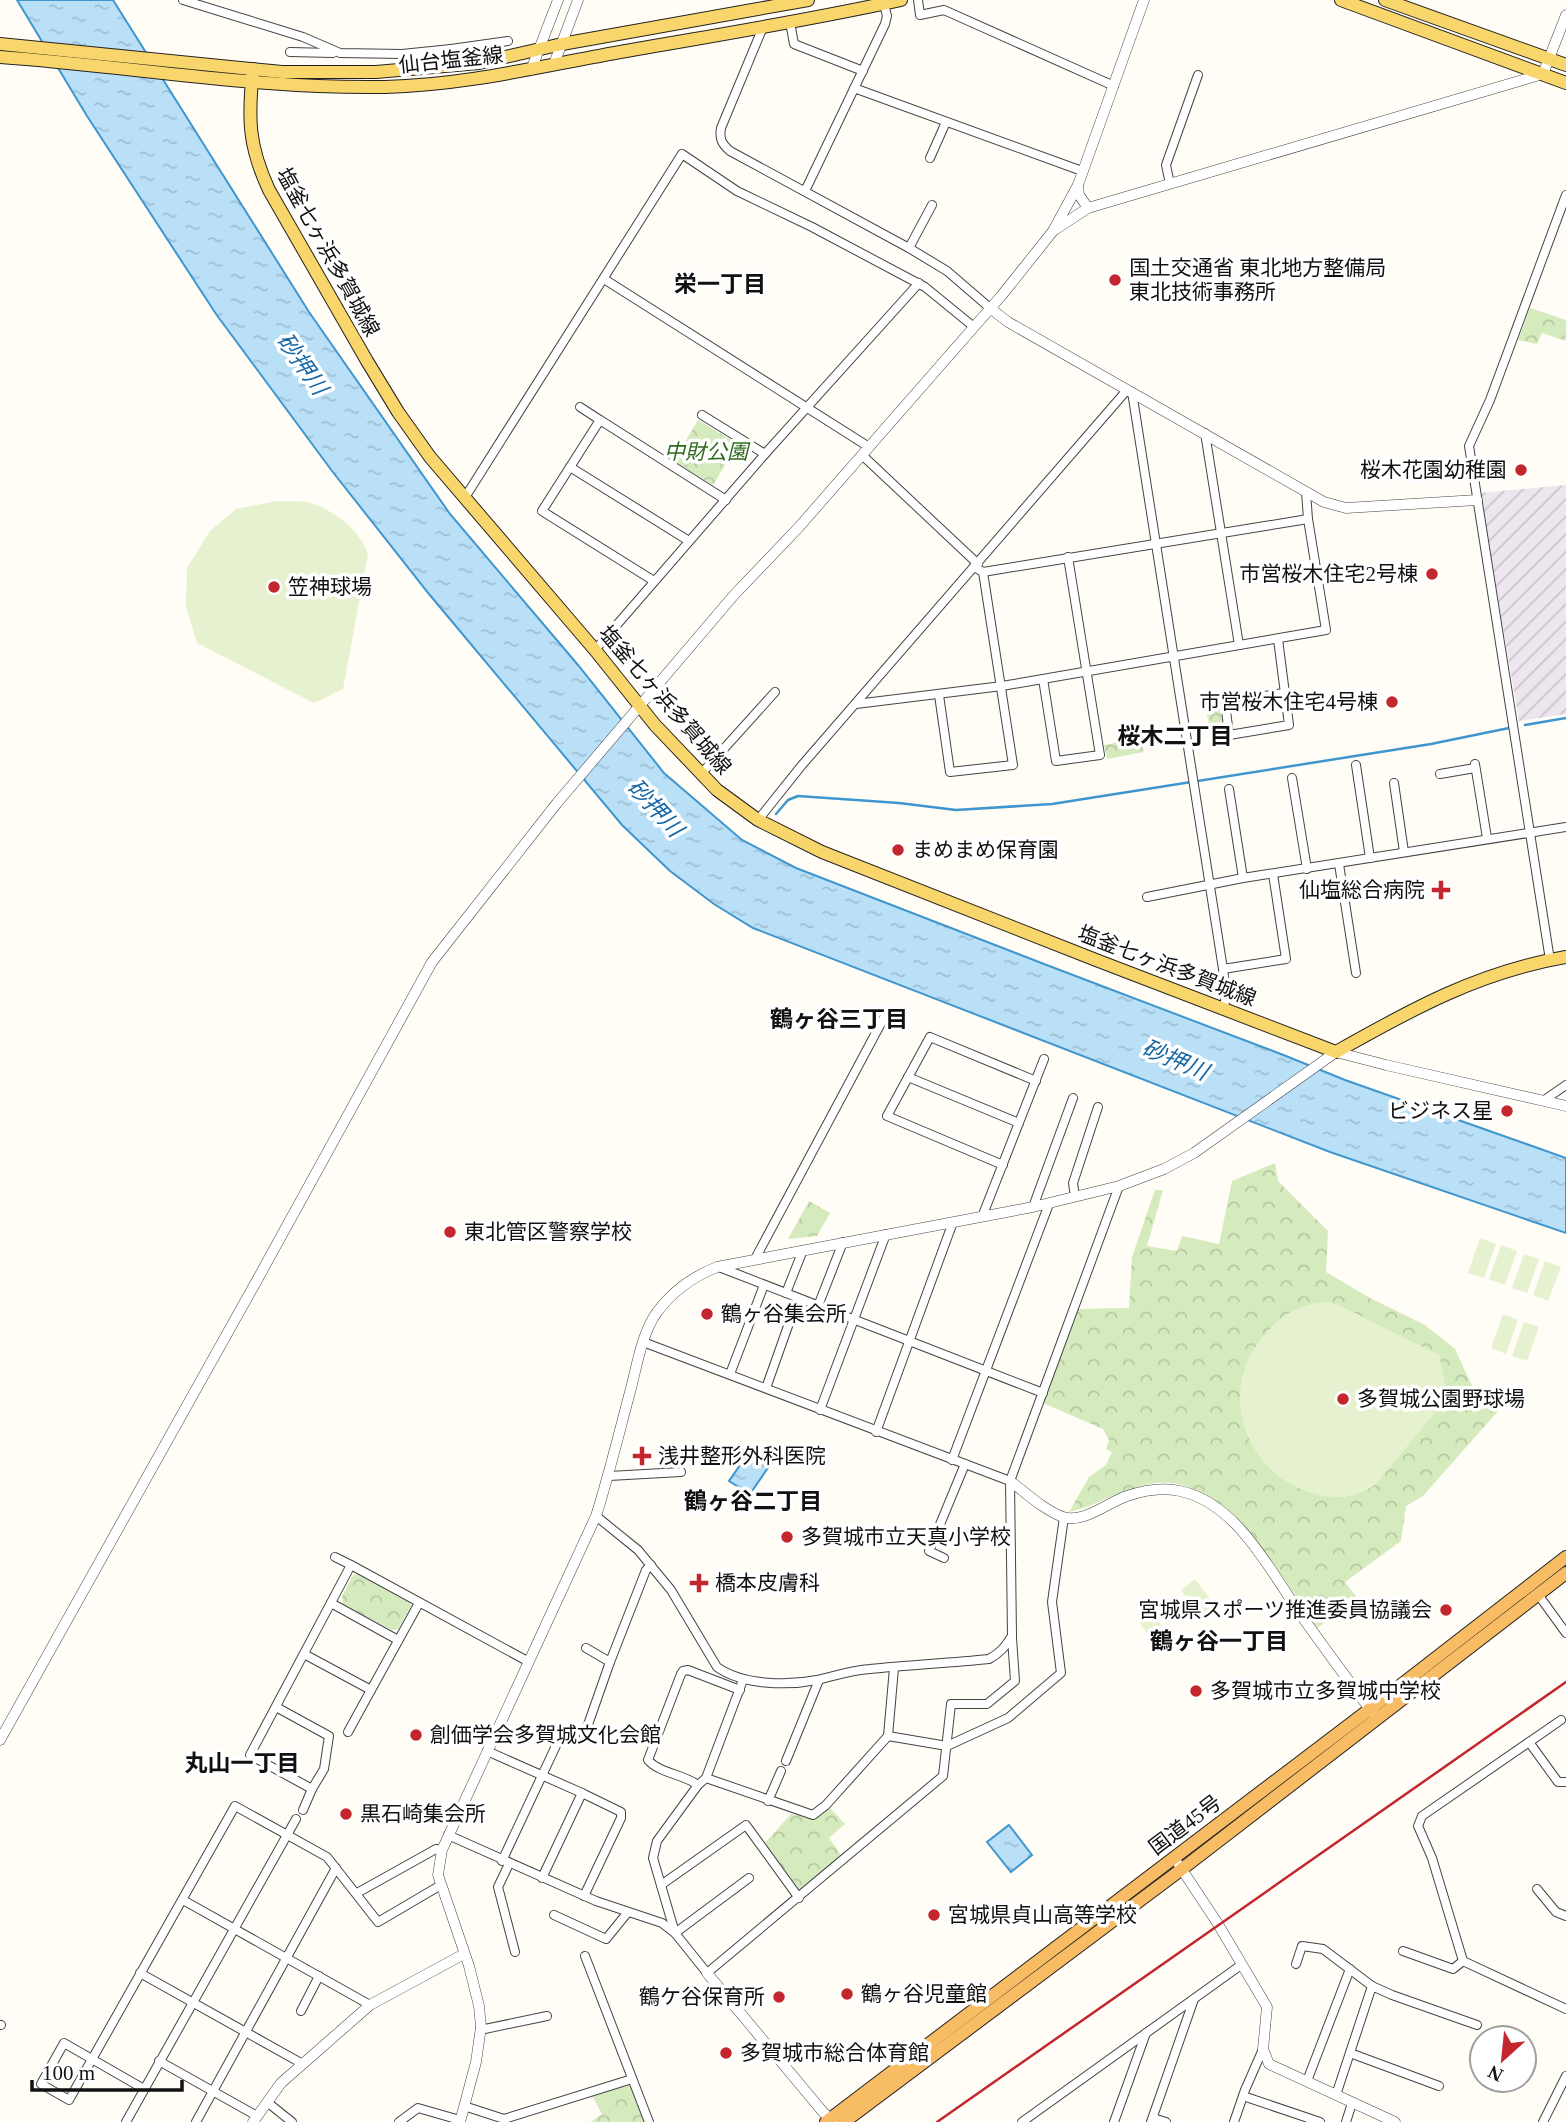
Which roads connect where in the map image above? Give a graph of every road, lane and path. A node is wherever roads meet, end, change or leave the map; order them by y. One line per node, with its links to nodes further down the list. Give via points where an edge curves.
1 (183, 0): 21 (street)
2 (558, 0): 19 (street)
3 (578, 0): 17 (street)
4 (808, 0): 10 (main road, 仙台塩釜線)
5 (901, 0): 11 (main road, 仙台塩釜線)
6 (918, 0): 34 (street, via 920,15 944,10)
7 (1144, 0): 34 (street)
8 (1341, 0): 30 (main road)
9 (1385, 0): 23 (main road)
10 (781, 3): 17 (main road, 仙台塩釜線)
11 (884, 4): 13 (main road, 仙台塩釜線); 29 (street, via 885,23)
12 (1566, 15): 23 (street)
13 (790, 22): 14 (main road, 仙台塩釜線); 29 (street, via 794,44)
14 (763, 27): 24 (main road, 仙台塩釜線); 41 (street, via 720,136 730,151)
15 (508, 41): 18 (street)
16 (0, 44): 27 (main road, 仙台塩釜線)
17 (562, 44): 19 (main road, 仙台塩釜線); 24 (street)
18 (451, 49): 21 (street); 26 (street)
19 (540, 49): 26 (main road, 仙台塩釜線); 28 (street)
20 (290, 52): 21 (street)
21 (340, 53)
22 (0, 57): 32 (main road, 仙台塩釜線)
23 (1549, 59): 25 (main road); 30 (street)
24 (554, 64): 28 (main road, 仙台塩釜線)
25 (1566, 65)
26 (453, 66): 27 (main road, 仙台塩釜線, via 376,72)
27 (253, 69): 32 (main road, 塩釜七ヶ浜多賀城線)
28 (531, 69): 32 (main road, 仙台塩釜線, via 490,78 385,87)
29 (863, 71): 35 (street)
30 (1544, 74): 33 (main road); 39 (street)
31 (1198, 75): 39 (street, via 1166,165)
32 (252, 83): 61 (main road, 塩釜七ヶ浜多賀城線, via 252,146 269,190 398,412)
33 (1566, 83)
34 (1114, 86): 38 (street)
35 (854, 88): 36 (street); 41 (street)
36 (946, 122): 37 (street); 38 (street)
37 (930, 158)
38 (1082, 171): 40 (street)
39 (1170, 184): 44 (street)
40 (1078, 185): 44 (street); 45 (street)
41 (805, 191): 46 (street)
42 (1566, 195): 63 (street, via 1469,446)
43 (932, 205): 46 (street)
44 (1088, 208): 45 (street)
45 (1053, 231): 49 (street)
46 (909, 248): 49 (street, via 947,271)
47 (604, 279): 48 (street, via 682,154 737,191); 53 (street); 61 (street)
48 (919, 283): 50 (street); 53 (street)
49 (990, 308): 50 (street); 51 (street)
50 (974, 327): 57 (street)
51 (1129, 391): 56 (street); 67 (street); 69 (street)
52 (580, 407): 55 (street)
53 (809, 407): 57 (street); 58 (street)
54 (702, 415): 58 (street)
55 (600, 420): 59 (street); 62 (street)
56 (1205, 433): 60 (street); 65 (street)
57 (866, 451): 69 (street); 83 (street)
58 (765, 454): 62 (street)
59 (570, 467): 66 (street); 71 (street, via 542,511)
60 (1306, 492): 63 (street, via 1346,508); 64 (street)
61 (464, 499): 74 (main road, 塩釜七ヶ浜多賀城線)
62 (726, 500): 66 (street)
63 (1477, 500): 92 (street)
64 (1308, 519): 65 (street); 72 (street, via 1326,631)
65 (1221, 533): 67 (street); 73 (street)
66 (689, 541): 71 (street)
67 (1155, 544): 68 (street); 75 (street)
68 (1068, 557): 70 (street); 76 (street)
69 (976, 566): 70 (street); 82 (street)
70 (983, 572): 78 (street)
71 (654, 581): 74 (street)
72 (1278, 639): 73 (street); 80 (street)
73 (1239, 645): 75 (street)
74 (595, 650): 83 (main road, 塩釜七ヶ浜多賀城線)
75 (1174, 657): 76 (street); 100 (street)
76 (1087, 672): 77 (street); 77 (street, via 1100,755 1056,761)
77 (1043, 679): 78 (street)
78 (1002, 686): 81 (street); 81 (street, via 1013,765 950,772)
79 (775, 692): 85 (street)
80 (1284, 693): 80 (street, via 1289,724 1229,735 1225,702)
81 (939, 695): 82 (street)
82 (856, 704): 90 (street)
83 (636, 711): 85 (main road, 塩釜七ヶ浜多賀城線); 178 (street, via 432,962)
84 (1356, 765): 95 (street)
85 (701, 774): 90 (main road, 塩釜七ヶ浜多賀城線)
86 (1440, 774): 93 (street, via 1475,766)
87 (1292, 778): 97 (street)
88 (1394, 783): 94 (street)
89 (1228, 789): 99 (street)
90 (758, 820): 106 (main road, 塩釜七ヶ浜多賀城線, via 822,852)
91 (1566, 827): 92 (street)
92 (1531, 832): 93 (street); 103 (street)
93 (1487, 838): 94 (street)
94 (1404, 852): 95 (street)
95 (1370, 858): 96 (street)
96 (1339, 864): 97 (street); 105 (street)
97 (1307, 869): 98 (street)
98 (1273, 874): 99 (street); 104 (street, via 1286,958)
99 (1243, 878): 100 (street)
100 (1209, 884): 101 (street); 104 (street)
101 (1147, 897)
102 (1566, 957): 103 (main road)
103 (1550, 960): 108 (main road, via 1462,986)
104 (1223, 969): 106 (street)
105 (1356, 973)
106 (1224, 1008): 108 (main road, 塩釜七ヶ浜多賀城線)
107 (887, 1012): 128 (street)
108 (1336, 1052): 114 (street); 119 (street, via 1177,1164)
109 (1044, 1059): 111 (street)
110 (908, 1077): 111 (street, via 930,1037); 117 (street); 118 (street, via 887,1116)
111 (1036, 1081): 117 (street)
112 (1566, 1085): 114 (street)
113 (1073, 1098): 122 (street)
114 (1543, 1101): 115 (street)
115 (1566, 1106)
116 (1098, 1107): 120 (street, via 1073,1182)
117 (1019, 1123): 118 (street)
118 (1003, 1165): 123 (street)
119 (1119, 1186): 120 (street); 140 (street)
120 (1075, 1197): 121 (street)
121 (1049, 1204): 122 (street); 137 (street)
122 (1033, 1207): 123 (street)
123 (982, 1217): 124 (street)
124 (953, 1222): 125 (street); 136 (street)
125 (886, 1234): 126 (street); 134 (street)
126 (844, 1242): 127 (street); 133 (street)
127 (803, 1250): 128 (street); 131 (street)
128 (755, 1259): 129 (street)
129 (717, 1267): 130 (street); 135 (street, via 697,1274 674,1292 654,1316)
130 (764, 1285): 131 (street); 138 (street)
131 (786, 1293): 132 (street)
132 (798, 1298): 133 (street); 139 (street)
133 (818, 1306): 134 (street)
134 (853, 1320): 136 (street); 141 (street)
135 (643, 1342): 138 (street); 146 (street)
136 (910, 1342): 137 (street); 142 (street)
137 (986, 1370): 140 (street); 143 (street)
138 (730, 1374): 139 (street)
139 (766, 1388): 141 (street)
140 (1042, 1392): 147 (street)
141 (820, 1410): 142 (street)
142 (876, 1432): 143 (street)
143 (951, 1460): 144 (street)
144 (965, 1464): 147 (street); 152 (street, via 929,1551)
145 (681, 1472): 146 (street)
146 (609, 1476): 148 (street)
147 (1010, 1481): 149 (street); 160 (street)
148 (596, 1516): 154 (street); 164 (street)
149 (1064, 1517): 172 (street, via 1086,1516 1151,1489 1182,1491 1214,1507 1251,1540); 180 (street, via 1052,1602 1061,1673 1008,1718)
150 (335, 1557): 153 (street)
151 (1566, 1557): 156 (highway, 国道45号)
152 (944, 1558)
153 (351, 1565): 157 (street); 158 (street)
154 (651, 1565): 165 (street); 168 (street, via 717,1667)
155 (1566, 1573): 156 (highway, 国道45号)
156 (1534, 1590): 159 (street); 172 (highway, 国道45号)
157 (331, 1602): 161 (street); 163 (street)
158 (419, 1603): 161 (street); 164 (street)
159 (1566, 1633)
160 (1012, 1636): 166 (street, via 1005,1648 989,1659); 180 (street, via 1015,1681 987,1704 951,1704)
161 (398, 1640): 169 (street)
162 (586, 1648): 165 (street)
163 (304, 1654): 169 (street); 171 (street)
164 (529, 1662): 181 (street)
165 (610, 1662): 176 (street)
166 (894, 1668): 167 (street); 177 (street)
167 (819, 1679): 168 (street); 182 (street)
168 (743, 1680): 170 (street)
169 (372, 1690): 174 (street)
170 (740, 1690): 185 (street); 187 (street, via 688,1670 681,1674 648,1760)
171 (276, 1707): 188 (street, via 329,1736 324,1769); 188 (street, via 250,1755)
172 (1374, 1714): 197 (highway, 国道45号)
173 (1561, 1720): 179 (street)
174 (348, 1732)
175 (561, 1735): 184 (street)
176 (584, 1736)
177 (888, 1736): 180 (street); 190 (street, via 813,1815)
178 (0, 1740)
179 (1529, 1742): 186 (street, via 1559,1782); 218 (street, via 1422,1816 1418,1826)
180 (947, 1746): 206 (street, via 943,1776)
181 (487, 1751): 184 (street); 194 (street)
182 (786, 1761)
183 (781, 1771): 190 (street)
184 (541, 1776): 189 (street); 196 (street)
185 (706, 1778): 187 (street); 190 (street)
186 (1566, 1782)
187 (698, 1785): 202 (street, via 657,1841 653,1858)
188 (312, 1788): 191 (street)
189 (582, 1793): 199 (street); 205 (street, via 621,1812)
190 (768, 1801)
191 (303, 1810)
192 (296, 1819): 193 (street)
193 (288, 1835): 198 (street, via 327,1857); 207 (street, via 234,1806); 211 (street)
194 (447, 1835): 195 (street); 196 (street)
195 (442, 1850): 201 (street); 204 (street, via 436,1849)
196 (505, 1862): 199 (street); 214 (street, via 498,1888)
197 (1178, 1863): 220 (street); 256 (highway, 国道45号); 262 (highway, 国道45号)
198 (336, 1868): 204 (street); 217 (street)
199 (542, 1878): 205 (street)
200 (749, 1878): 212 (street)
201 (441, 1885): 204 (street, via 378,1922); 215 (street)
202 (661, 1885): 206 (street, via 746,1825); 212 (street)
203 (1537, 1889): 210 (street, via 1556,1912)
204 (357, 1893)
205 (584, 1896): 208 (street)
206 (799, 1898): 223 (street)
207 (183, 1900): 211 (street); 222 (street)
208 (628, 1912): 209 (street, via 606,1939); 212 (street, via 662,1923)
209 (554, 1915)
210 (1566, 1916)
211 (235, 1928): 217 (street); 227 (street)
212 (674, 1933): 223 (street)
213 (1403, 1951): 218 (street, via 1453,1969)
214 (515, 1952)
215 (464, 1954): 228 (street); 233 (street, via 477,1991)
216 (585, 1956): 242 (street)
217 (288, 1958): 224 (street); 234 (street)
218 (1463, 1961): 229 (street)
219 (1296, 1964): 221 (street, via 1302,1946 1323,1949)
220 (1241, 1965): 226 (street); 236 (street, via 1267,2007)
221 (1350, 1969): 225 (street); 243 (street)
222 (140, 1973): 227 (street); 238 (street)
223 (707, 1973): 256 (street)
224 (319, 1976): 228 (street); 230 (street)
225 (1372, 1986): 232 (street); 237 (street)
226 (1195, 1998): 235 (street); 254 (street)
227 (193, 2003): 234 (street); 239 (street)
228 (370, 2005): 240 (street)
229 (1566, 2009)
230 (301, 2011)
231 (547, 2016): 233 (street)
232 (1474, 2024)
233 (480, 2030): 251 (street)
234 (246, 2032): 240 (street); 246 (street)
235 (1146, 2032): 263 (street); 264 (street)
236 (1263, 2049): 243 (street, via 1269,2064); 248 (street)
237 (1350, 2053): 244 (street); 247 (street)
238 (92, 2059): 238 (street, via 69,2100 41,2084 64,2043); 245 (street)
239 (159, 2061): 245 (street); 246 (street)
240 (301, 2063): 249 (street)
241 (1566, 2076): 270 (street)
242 (632, 2079): 253 (street); 261 (street)
243 (1307, 2081): 247 (street)
244 (1439, 2086)
245 (144, 2089): 257 (street)
246 (213, 2092): 252 (street); 258 (street)
247 (1336, 2095): 250 (street)
248 (1243, 2096): 266 (street); 267 (street)
249 (267, 2102): 252 (street); 259 (street)
250 (1352, 2102): 268 (street); 269 (street)
251 (464, 2106): 253 (street); 255 (street)
252 (255, 2119)
253 (504, 2120)
254 (1152, 2120): 265 (street)
255 (460, 2121): 260 (street, via 418,2108)
256 (830, 2121)
257 (126, 2122)
258 (196, 2122)
259 (292, 2122)
260 (399, 2122)
261 (649, 2122)
262 (844, 2122)
263 (1023, 2122)
264 (1114, 2122)
265 (1166, 2122)
266 (1234, 2122)
267 (1320, 2122)
268 (1346, 2122)
269 (1395, 2122)
270 (1543, 2122)

